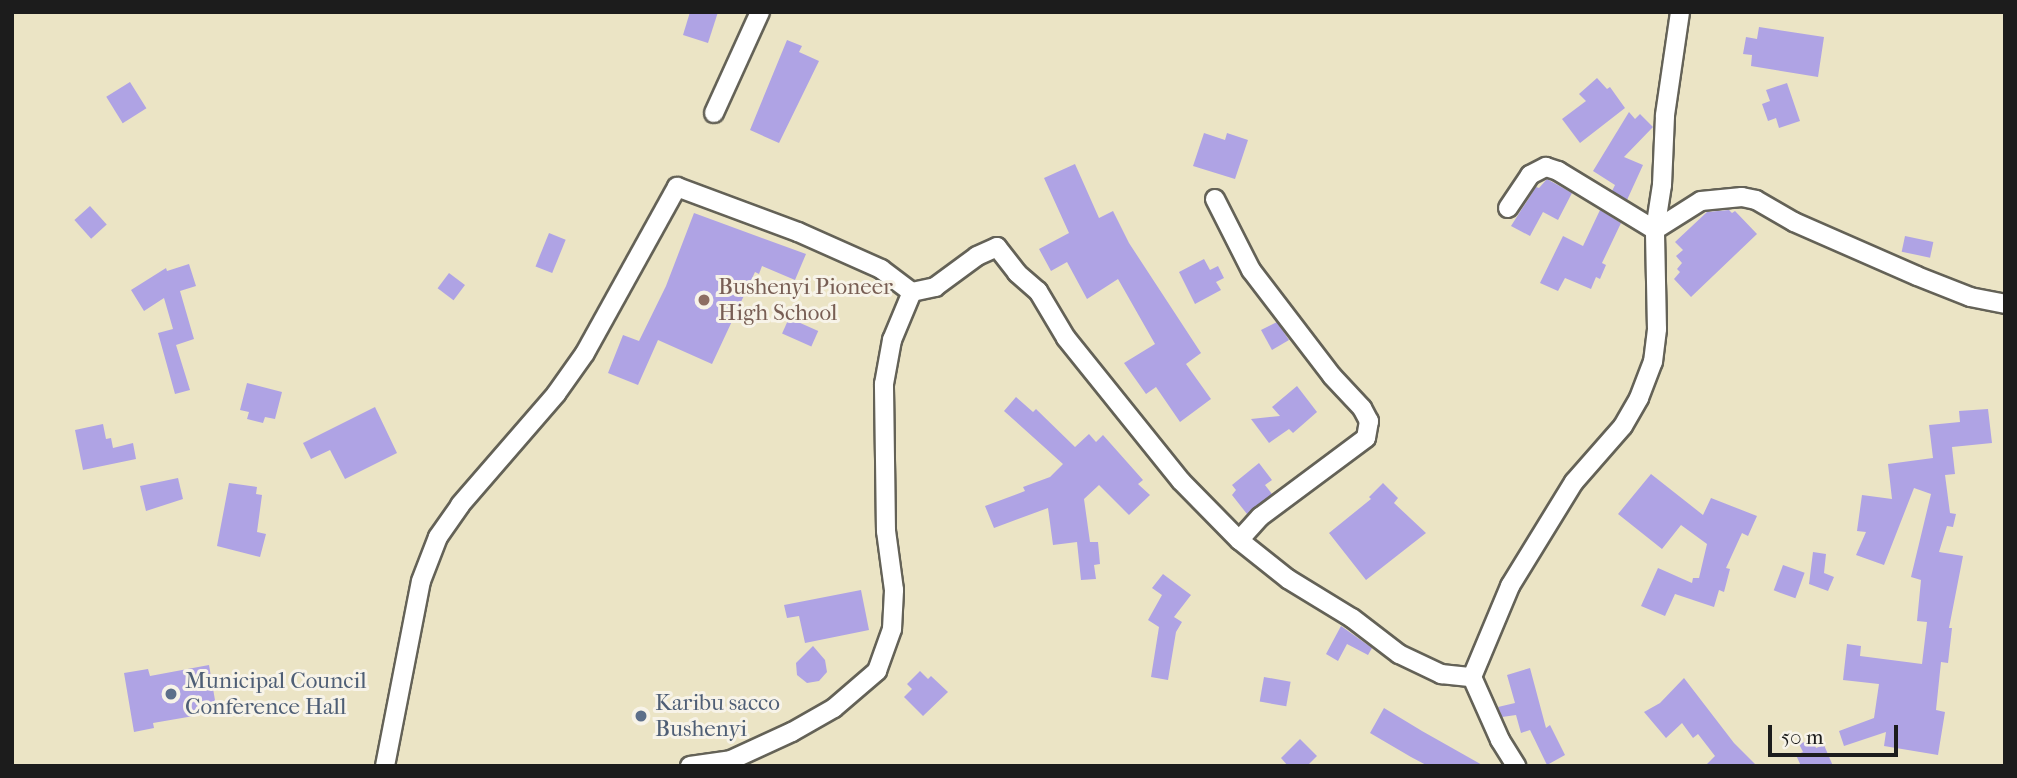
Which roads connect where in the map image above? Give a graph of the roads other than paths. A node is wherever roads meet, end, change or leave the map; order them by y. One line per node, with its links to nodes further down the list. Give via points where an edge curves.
1 (760, 12): 3 (street)
2 (1680, 12): 6 (street)
3 (714, 113)
4 (1215, 198): 9 (street, via 1251,270 1369,421 1366,438 1260,517)
5 (1508, 208): 6 (street, via 1531,175 1546,167)
6 (1655, 230): 8 (street, via 1701,201 1742,197 1917,276 1970,297); 10 (street, via 1657,329 1653,362 1639,398 1623,426 1574,482 1545,527 1510,586)
7 (912, 292): 9 (street, via 934,287 997,247 1038,291 1066,338 1143,436); 11 (street, via 881,269 677,187 585,353 439,537 421,581); 12 (street, via 892,340 884,384 886,531 894,590 892,629 877,671 834,708 792,733 731,760)
8 (2005, 304)
9 (1239, 540): 10 (street, via 1399,654 1441,674)
10 (1472, 677): 13 (street)
11 (385, 766)
12 (690, 766)
13 (1516, 766)

